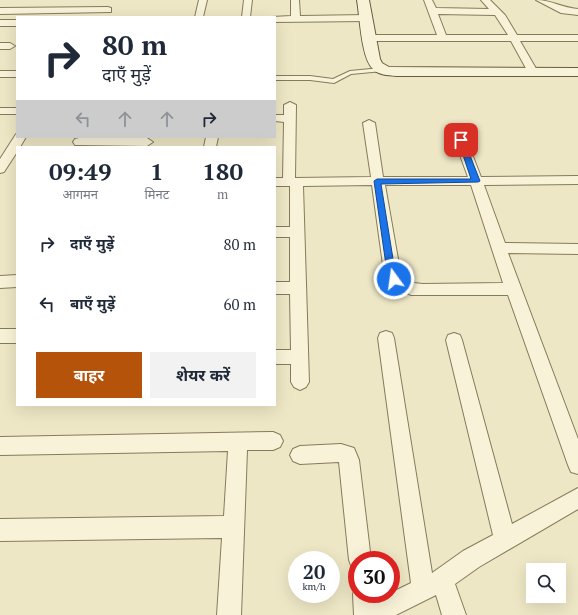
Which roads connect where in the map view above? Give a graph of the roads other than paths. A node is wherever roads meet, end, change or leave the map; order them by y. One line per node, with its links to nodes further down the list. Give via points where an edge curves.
1 (20, 0): 11 (street)
2 (203, 0): 15 (street)
3 (248, 0): 16 (street)
4 (295, 0): 19 (street)
5 (363, 0): 17 (street)
6 (428, 0): 12 (street)
7 (485, 0): 13 (street)
8 (540, 0): 14 (street, via 564,11)
9 (108, 10): 11 (street)
10 (0, 11): 11 (street)
11 (11, 11): 20 (street)
12 (434, 11): 13 (street); 25 (street)
13 (498, 12): 23 (street)
14 (578, 12)
15 (199, 16)
16 (246, 16)
17 (367, 18): 19 (street); 22 (street)
18 (276, 19): 19 (street)
19 (296, 19)
20 (1, 23): 21 (street)
21 (16, 23)
22 (370, 38): 25 (street); 26 (street, via 373,60)
23 (514, 38): 24 (street); 25 (street); 27 (street)
24 (578, 38)
25 (443, 39)
26 (381, 70): 27 (street); 31 (lane, via 350,73 334,81)
27 (533, 72): 28 (street)
28 (578, 72)
29 (0, 74): 30 (street)
30 (16, 74)
31 (276, 78)
32 (290, 105): 36 (street)
33 (0, 111): 34 (street)
34 (16, 111)
35 (276, 118): 36 (street)
36 (290, 119): 47 (street)
37 (369, 123): 44 (street)
38 (456, 128): 45 (street)
39 (19, 138): 42 (street)
40 (79, 142): 41 (street)
41 (147, 142)
42 (0, 169)
43 (578, 180): 45 (street)
44 (377, 181): 45 (street); 47 (street); 56 (street, via 394,279 411,289 423,290)
45 (476, 181): 50 (street)
46 (276, 182): 47 (street)
47 (292, 182): 49 (street)
48 (276, 232): 49 (street)
49 (296, 232): 55 (street)
50 (499, 248): 51 (street); 56 (street)
51 (578, 249)
52 (16, 281): 53 (street)
53 (0, 282)
54 (276, 288): 55 (street)
55 (297, 288): 62 (street)
56 (514, 289): 68 (street)
57 (0, 336): 58 (street)
58 (16, 336)
59 (386, 338): 74 (street)
60 (454, 340): 72 (street)
61 (276, 357): 62 (street)
62 (299, 357): 63 (street)
63 (300, 382)
64 (273, 441): 65 (street)
65 (238, 442): 66 (street); 70 (street)
66 (0, 446)
67 (300, 455): 73 (street, via 347,454)
68 (578, 465)
69 (578, 498): 72 (street)
70 (234, 527): 71 (street); 76 (street)
71 (0, 530)
72 (505, 540): 74 (street)
73 (359, 551)
74 (432, 585): 78 (street); 79 (street)
75 (365, 603): 77 (street)
76 (229, 615)
77 (366, 615)
78 (371, 615)
79 (454, 615)

